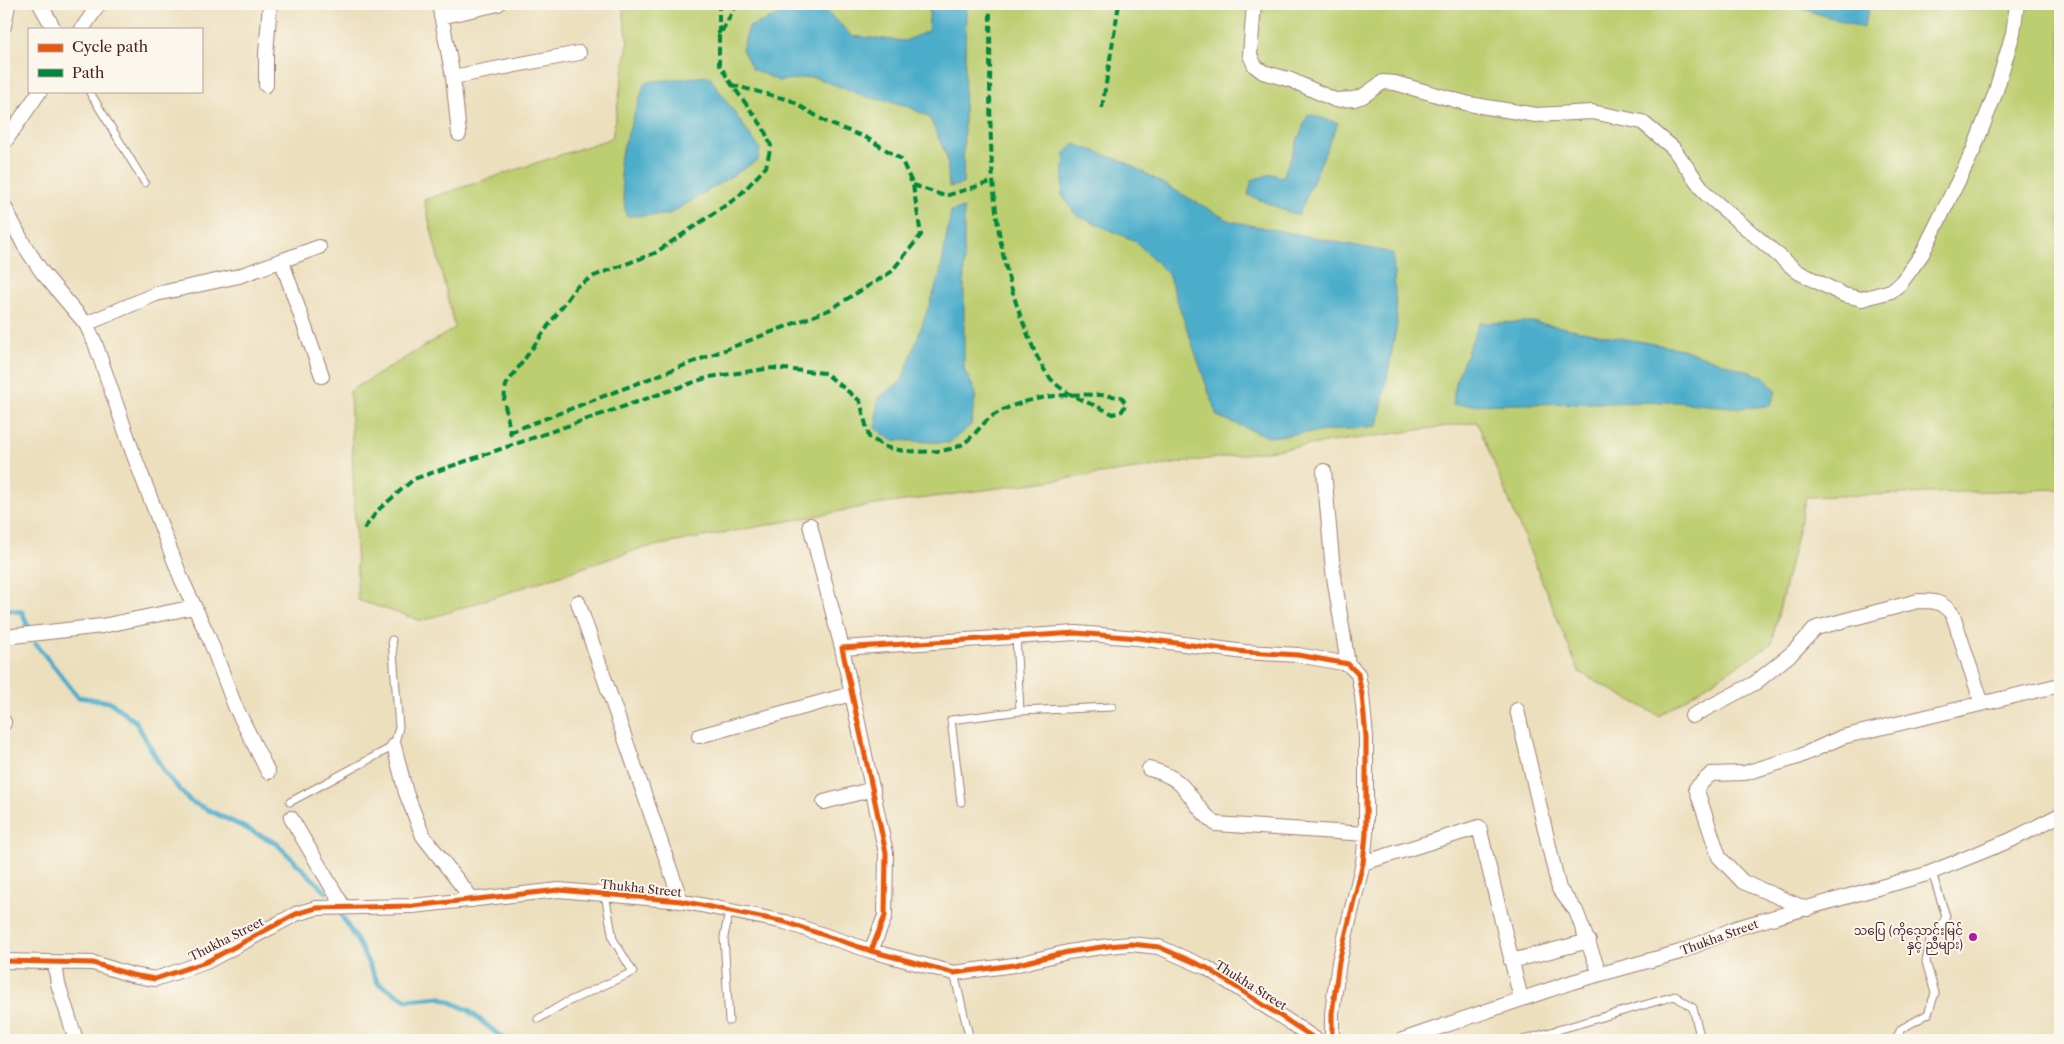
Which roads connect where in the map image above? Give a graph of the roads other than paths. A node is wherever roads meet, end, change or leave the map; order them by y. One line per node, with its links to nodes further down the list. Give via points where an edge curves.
1 (8, 4): 9 (street)
2 (40, 4): 10 (street)
3 (99, 4): 11 (street)
4 (270, 4): 14 (street)
5 (498, 4): 8 (street)
6 (1254, 4): 7 (street, via 1250,55 1255,66 1335,100 1354,100 1383,82 1469,104 1536,115 1592,112 1642,122 1673,148 1706,194 1798,272 1844,295 1862,299 1891,291 1901,283 1922,254 1973,151 1992,102 2013,33)
7 (2017, 4)
8 (440, 10): 13 (street)
9 (4, 26)
10 (53, 28)
11 (83, 28)
12 (579, 53): 13 (street)
13 (453, 77): 17 (street)
14 (266, 85)
15 (39, 92): 18 (street)
16 (90, 92): 19 (lane)
17 (459, 134)
18 (4, 143)
19 (145, 183)
20 (4, 206): 23 (street, via 42,272)
21 (319, 248): 22 (street)
22 (282, 262): 23 (street, via 238,276 156,294); 24 (street)
23 (86, 324): 28 (street, via 180,578)
24 (322, 376)
25 (1324, 471): 33 (street)
26 (810, 525): 32 (street)
27 (578, 602): 56 (street)
28 (194, 607): 30 (street, via 102,626); 44 (street, via 235,706)
29 (1016, 636): 32 (street); 33 (street, via 1076,633 1129,637 1245,652 1298,655); 39 (lane)
30 (4, 637)
31 (392, 640): 42 (lane, via 399,727)
32 (842, 648): 35 (street)
33 (1348, 664): 51 (street, via 1358,674 1364,712)
34 (2060, 685): 36 (street)
35 (851, 694): 41 (street); 45 (street)
36 (1982, 704): 40 (street, via 1953,615 1945,605 1918,601 1816,628 1755,683); 58 (street, via 1842,737 1798,757 1745,772 1712,774 1696,788 1719,857 1743,882)
37 (1112, 708): 39 (lane)
38 (1518, 710): 60 (street, via 1560,889 1576,911)
39 (1020, 711): 48 (lane, via 951,720)
40 (1692, 716)
41 (699, 736)
42 (394, 746): 46 (lane); 55 (street, via 406,793 422,836)
43 (1149, 769): 51 (street, via 1174,777 1207,818 1216,824)
44 (268, 772)
45 (873, 789): 47 (street); 61 (street, via 886,853 887,880 885,916)
46 (290, 802)
47 (824, 802)
48 (961, 802)
49 (2060, 816): 53 (street, Thukha Street)
50 (291, 818): 57 (street)
51 (1366, 834): 52 (street)
52 (1363, 863): 63 (street, via 1479,827); 73 (street, via 1339,962)
53 (1932, 873): 58 (street, Thukha Street); 77 (lane, via 1946,916 1930,940 1926,962 1935,993 1928,1014 1901,1029)
54 (605, 894): 55 (street, Thukha Street, via 559,890); 56 (street, Thukha Street); 68 (lane, via 613,940 633,972)
55 (473, 900): 57 (street, Thukha Street)
56 (681, 901): 59 (street, Thukha Street)
57 (344, 908): 64 (street, Thukha Street, via 332,906 296,914 206,962 155,979 93,963)
58 (1807, 909): 66 (street, Thukha Street, via 1736,928 1680,952)
59 (729, 912): 61 (street, Thukha Street, via 785,922); 69 (lane, via 724,936)
60 (1589, 941): 63 (street); 66 (street)
61 (871, 951): 65 (street, Thukha Street)
62 (4, 961): 64 (street, Thukha Street)
63 (1511, 961): 67 (street)
64 (55, 964): 70 (street)
65 (954, 972): 71 (lane); 72 (street, Thukha Street, via 1014,965 1108,946 1159,947 1207,968)
66 (1600, 974): 67 (street, Thukha Street)
67 (1520, 999): 74 (street, Thukha Street)
68 (538, 1019)
69 (729, 1021)
70 (76, 1040)
71 (970, 1040)
72 (1317, 1040)
73 (1332, 1040)
74 (1402, 1040)
75 (1523, 1040): 76 (lane, via 1675,996 1693,1008)
76 (1701, 1040)
77 (1896, 1040)

